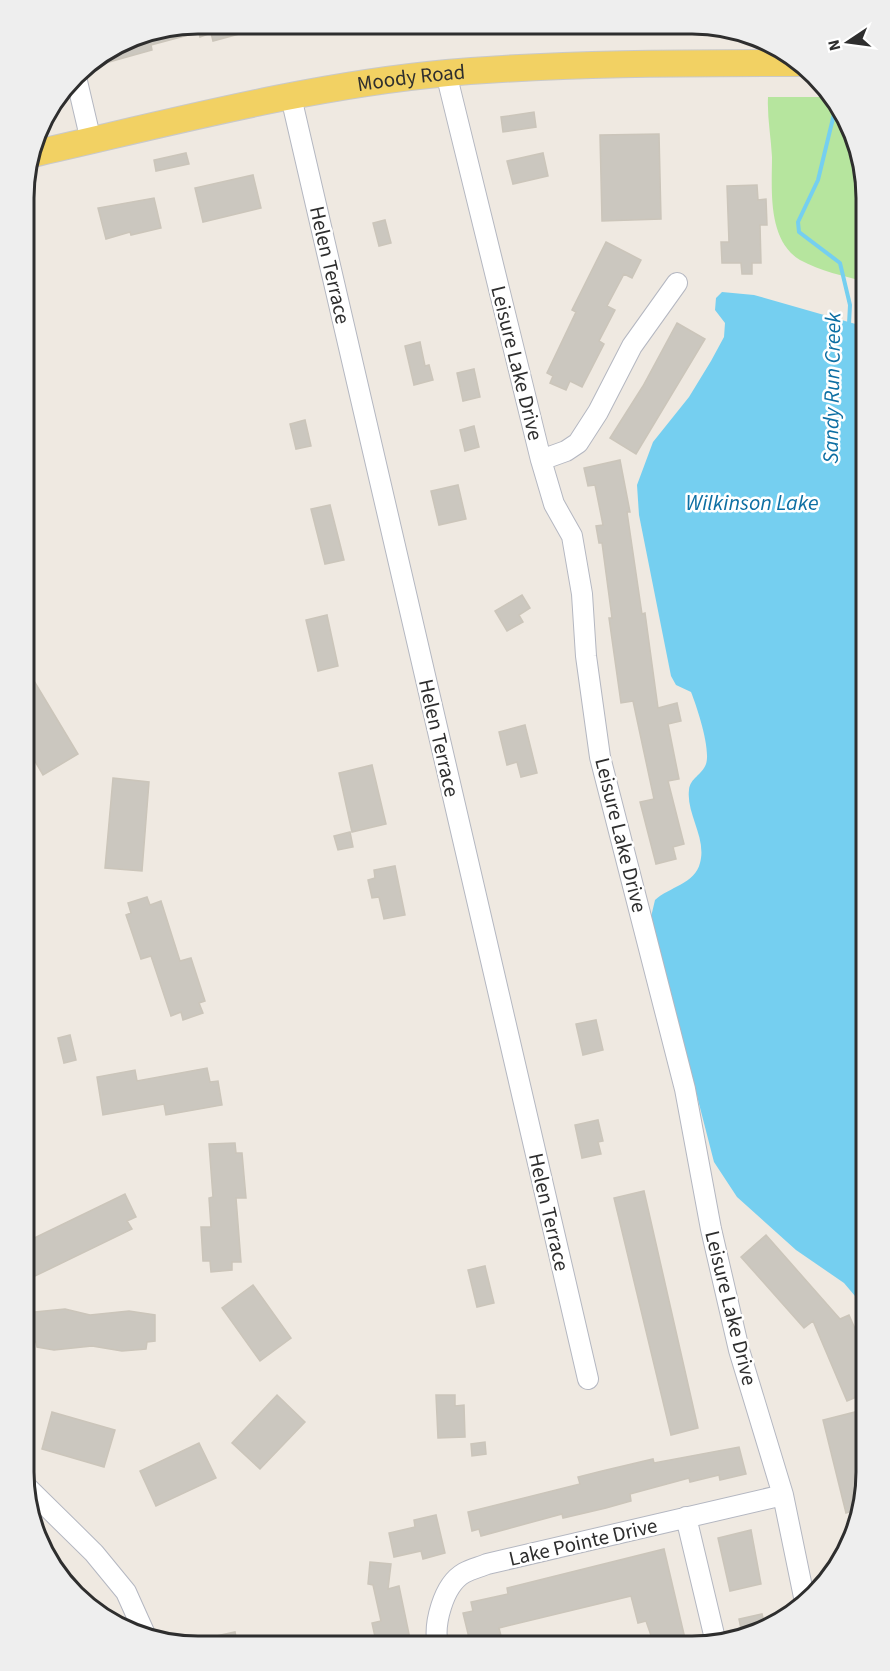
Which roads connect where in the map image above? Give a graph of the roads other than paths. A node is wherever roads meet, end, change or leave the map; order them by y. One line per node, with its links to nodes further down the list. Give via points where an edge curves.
1 (785, 63): 2 (main road, Moody Road, via 550,67)
2 (446, 74): 4 (main road, Moody Road); 8 (street, Leisure Lake Drive)
3 (78, 87): 5 (street)
4 (291, 98): 5 (main road, Moody Road); 9 (street, Helen Terrace)
5 (91, 141): 6 (main road, Moody Road)
6 (41, 152)
7 (677, 283): 8 (street, via 632,346 578,443)
8 (541, 460): 10 (street, Leisure Lake Drive, via 554,504 572,536 600,757 685,1089 739,1350)
9 (588, 1379)
10 (783, 1495): 12 (street, Lake Pointe Drive); 13 (street, Leisure Lake Drive)
11 (37, 1497): 14 (street, via 126,1592)
12 (686, 1517): 15 (street); 16 (street, Lake Pointe Drive, via 487,1564 462,1574 444,1597)
13 (803, 1592)
14 (141, 1626)
15 (714, 1635)
16 (436, 1636)

